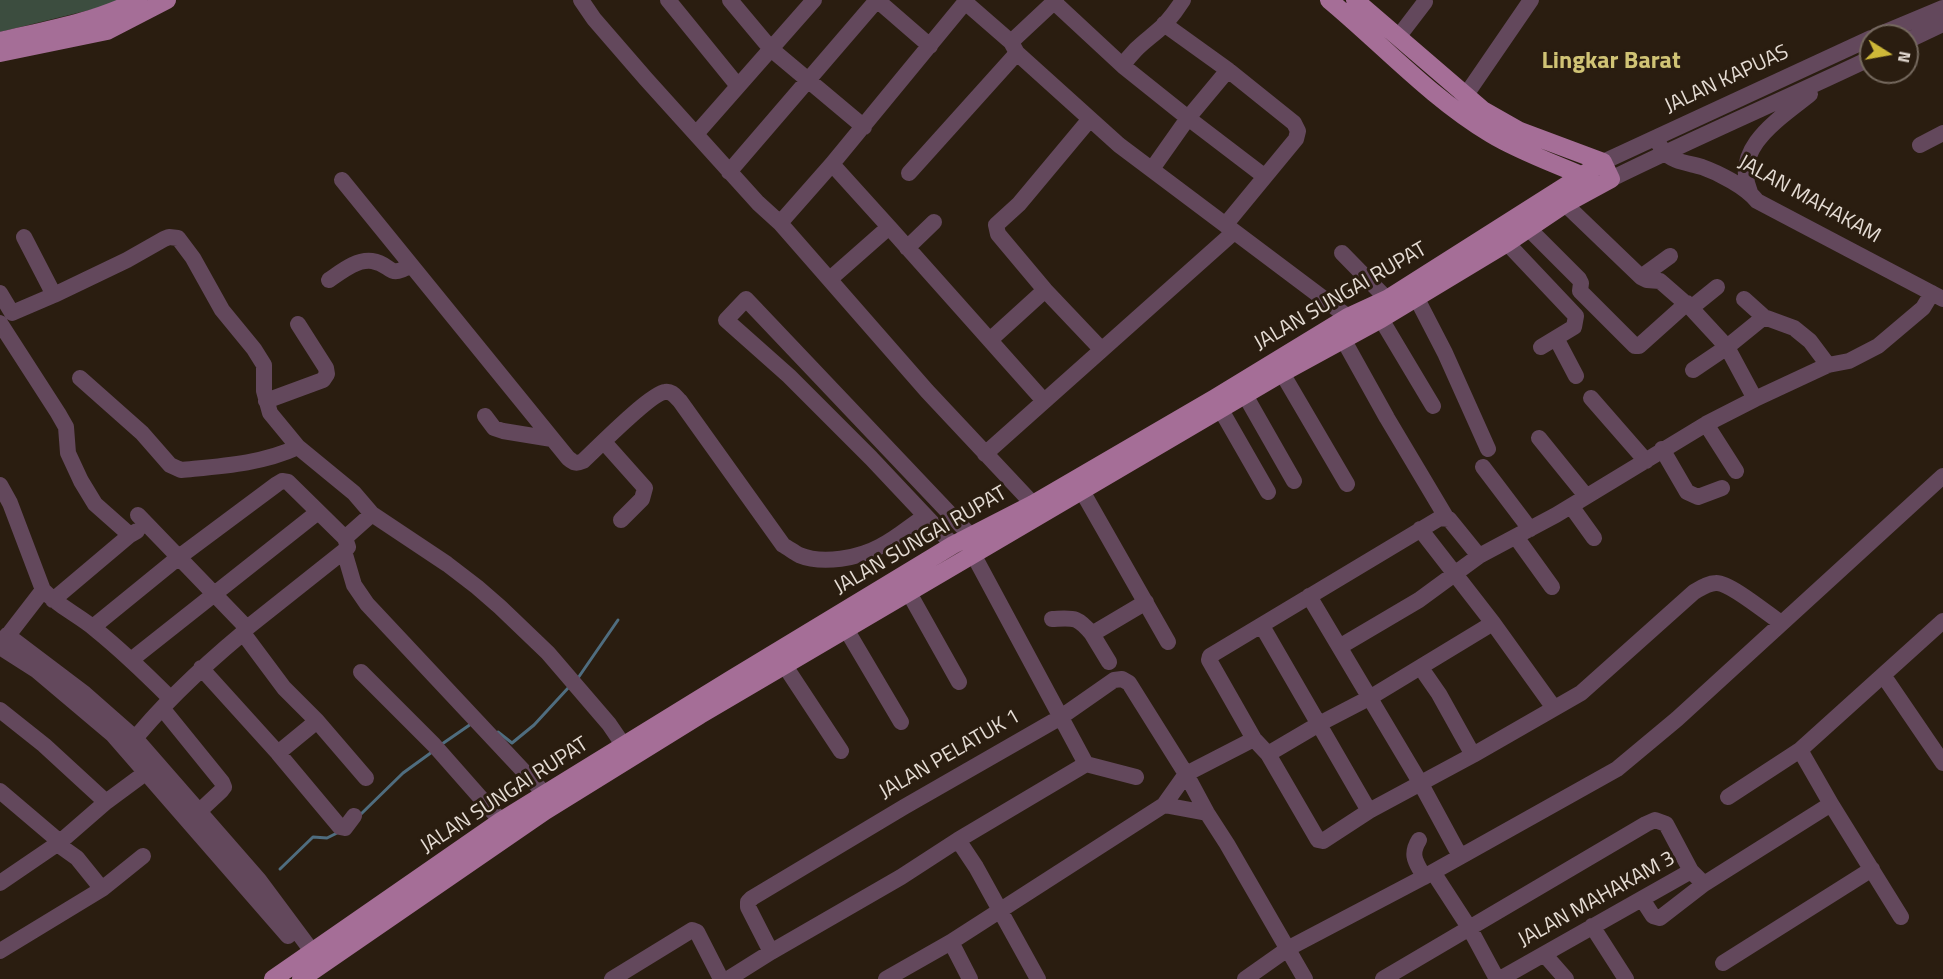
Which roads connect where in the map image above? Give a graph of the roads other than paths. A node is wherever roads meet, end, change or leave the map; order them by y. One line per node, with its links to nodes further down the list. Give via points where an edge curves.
1 (138, 0): 22 (main road, via 98,17)
2 (167, 0): 27 (main road, via 107,30)
3 (668, 0): 33 (street)
4 (730, 0): 26 (street)
5 (814, 0): 26 (street)
6 (877, 0): 24 (street); 32 (street)
7 (1183, 0): 16 (street)
8 (1329, 0): 34 (main road)
9 (1355, 0): 21 (main road)
10 (1531, 0): 34 (street)
11 (966, 1): 24 (street); 25 (street)
12 (1055, 1): 25 (street); 29 (street)
13 (588, 2): 39 (street, via 594,19)
14 (1425, 2): 21 (street)
15 (1943, 8): 18 (street)
16 (1164, 24): 29 (street); 30 (street)
17 (1943, 24): 18 (street)
18 (1924, 25): 19 (street); 20 (street)
19 (1919, 26)
20 (1919, 30)
21 (1399, 36): 34 (main road)
22 (0, 41)
23 (1859, 44): 41 (street, JALAN KAPUAS, via 1699,117)
24 (930, 46): 37 (street)
25 (1014, 48): 36 (street); 46 (street)
26 (771, 49): 32 (street); 33 (street)
27 (0, 53)
28 (1859, 64): 31 (street, JALAN KAPUAS)
29 (1124, 66): 35 (street)
30 (1228, 70): 35 (street); 47 (street, via 1297,127 1296,139)
31 (1829, 78): 41 (street, JALAN KAPUAS); 51 (street, via 1761,136 1745,171)
32 (808, 81): 37 (street); 45 (street)
33 (738, 86): 39 (street)
34 (1460, 103): 42 (main road); 50 (main road, via 1493,136)
35 (1188, 118): 44 (street); 47 (street)
36 (1090, 119): 44 (street); 68 (street, via 1019,204 996,225 998,234)
37 (864, 127): 43 (street)
38 (1943, 133): 40 (street)
39 (696, 134): 45 (street)
40 (1920, 145)
41 (1660, 146): 42 (street, JALAN KAPUAS); 48 (street, JALAN KAPUAS); 51 (street, JALAN MAHAKAM, via 1693,173 1745,198)
42 (1603, 162): 48 (main road); 50 (main road, JALAN SUNGAI RUPAT)
43 (832, 164): 54 (street); 55 (street)
44 (1152, 169): 56 (street)
45 (729, 172): 54 (street)
46 (909, 173)
47 (1264, 176): 56 (street)
48 (1611, 179): 50 (main road, JALAN SUNGAI RUPAT)
49 (342, 180): 63 (street)
50 (1587, 183): 52 (main road, JALAN SUNGAI RUPAT); 73 (main road, JALAN SUNGAI RUPAT)
51 (1753, 196): 71 (street, JALAN MAHAKAM)
52 (1565, 204): 57 (main road, JALAN SUNGAI RUPAT); 64 (street)
53 (934, 222): 60 (street)
54 (780, 223): 65 (street)
55 (889, 227): 60 (street); 65 (street)
56 (1230, 228): 80 (street); 83 (street)
57 (1528, 228): 59 (main road, JALAN SUNGAI RUPAT); 75 (street, via 1579,279 1580,291 1635,346)
58 (24, 237): 70 (street)
59 (1507, 243): 72 (main road, JALAN SUNGAI RUPAT); 89 (street, via 1576,316 1574,327 1548,343)
60 (907, 248): 81 (street)
61 (1342, 253): 73 (street)
62 (1670, 256): 64 (street)
63 (411, 265): 66 (street, via 396,273 372,261 363,262); 101 (street)
64 (1641, 277): 75 (street, via 1660,281)
65 (830, 279): 106 (street)
66 (328, 280)
67 (1717, 287): 75 (street)
68 (1044, 290): 81 (street); 83 (street)
69 (0, 292): 77 (street)
70 (54, 296): 77 (street); 94 (street, via 160,241 178,238 222,310 264,365)
71 (1937, 296): 85 (street, via 1878,346 1849,361)
72 (1416, 297): 78 (main road, JALAN SUNGAI RUPAT); 104 (street)
73 (1387, 299): 80 (main road, JALAN SUNGAI RUPAT)
74 (1744, 299): 76 (street)
75 (1689, 306): 82 (street)
76 (1764, 317): 82 (street); 85 (street, via 1794,328 1814,345)
77 (4, 319): 129 (street, via 66,427 68,453 90,496)
78 (1381, 319): 80 (main road, JALAN SUNGAI RUPAT); 96 (street)
79 (298, 324): 94 (street, via 327,374 323,380)
80 (1349, 329): 87 (main road, JALAN SUNGAI RUPAT); 107 (main road, JALAN SUNGAI RUPAT); 125 (street, via 1387,418)
81 (990, 340): 95 (street)
82 (1727, 347): 86 (street); 93 (street)
83 (1101, 350): 95 (street)
84 (804, 358): 88 (street); 88 (street, via 746,299 726,320); 130 (street)
85 (1828, 365): 93 (street)
86 (1693, 370)
87 (1282, 373): 91 (main road, JALAN SUNGAI RUPAT); 113 (street)
88 (789, 376): 124 (street)
89 (1576, 376)
90 (80, 378): 103 (street, via 142,433 170,465 181,470 260,461)
91 (1245, 395): 97 (main road, JALAN SUNGAI RUPAT); 112 (street)
92 (1592, 398): 108 (street)
93 (1755, 399): 99 (street)
94 (266, 401): 103 (street, via 270,413)
95 (1044, 401): 106 (street)
96 (1432, 406)
97 (1221, 410): 107 (main road, JALAN SUNGAI RUPAT); 117 (street)
98 (486, 416): 101 (street, via 494,428)
99 (1706, 424): 105 (street); 110 (street)
100 (1539, 438): 118 (street)
101 (552, 439): 102 (street, via 568,458 578,463)
102 (604, 441): 124 (street, via 658,393 673,394 783,545 800,555 823,560 853,556 880,547); 126 (street, via 645,488 642,499)
103 (298, 447): 123 (street, via 354,493)
104 (1488, 448)
105 (1662, 449): 108 (street); 115 (street, via 1687,492 1698,497)
106 (985, 454): 120 (street)
107 (1131, 455): 116 (main road, JALAN SUNGAI RUPAT); 120 (main road, JALAN SUNGAI RUPAT)
108 (1646, 461): 118 (street)
109 (1483, 467): 128 (street)
110 (1736, 471)
111 (1943, 476): 147 (street)
112 (1294, 481)
113 (1347, 484)
114 (0, 485): 119 (street)
115 (1722, 488)
116 (1082, 491): 134 (main road, JALAN SUNGAI RUPAT); 143 (street)
117 (1268, 492)
118 (1586, 496): 121 (street)
119 (5, 504): 141 (street)
120 (1033, 504): 130 (main road, JALAN SUNGAI RUPAT)
121 (1571, 506): 128 (street); 131 (street)
122 (318, 512): 132 (street); 136 (street, via 288,482 282,481); 140 (street)
123 (372, 514): 132 (street); 174 (street, via 477,587 548,652)
124 (924, 516): 133 (street)
125 (1446, 517): 127 (street); 135 (street)
126 (621, 520)
127 (1420, 529): 137 (street); 142 (street)
128 (1522, 533): 135 (street); 138 (street)
129 (130, 535): 136 (street, via 143,519); 141 (street)
130 (970, 535): 133 (main road, JALAN SUNGAI RUPAT)
131 (1594, 538)
132 (345, 544): 151 (street); 188 (street, via 354,585 368,604)
133 (953, 545): 174 (main road, JALAN SUNGAI RUPAT)
134 (973, 554): 139 (main road, JALAN SUNGAI RUPAT); 168 (street)
135 (1479, 556): 137 (street)
136 (179, 557): 140 (street); 149 (street)
137 (1454, 574): 146 (street); 155 (street, via 1419,600)
138 (1552, 587)
139 (909, 593): 150 (main road, JALAN SUNGAI RUPAT); 163 (street)
140 (213, 594): 151 (street); 156 (street)
141 (48, 595): 149 (street); 154 (street)
142 (1309, 596): 148 (street); 155 (street)
143 (1146, 602): 152 (street); 153 (street)
144 (1052, 619): 152 (street, via 1075,618)
145 (1943, 621): 162 (street)
146 (1493, 623): 160 (street); 166 (street)
147 (1781, 623): 166 (street, via 1729,586 1705,585 1581,693); 202 (street, via 1617,769)
148 (1262, 626): 171 (street); 172 (street, via 1211,654 1209,660)
149 (93, 627): 156 (street)
150 (846, 629): 158 (main road, JALAN SUNGAI RUPAT); 170 (street)
151 (245, 631): 159 (street); 169 (street, via 285,688)
152 (1092, 634): 157 (street)
153 (1168, 642)
154 (2, 643): 173 (street)
155 (1341, 646): 164 (street)
156 (131, 660): 165 (street)
157 (1109, 662)
158 (785, 666): 176 (street); 220 (main road, JALAN SUNGAI RUPAT, via 545,811)
159 (201, 668): 165 (street); 177 (street)
160 (1421, 668): 164 (street); 179 (street)
161 (362, 672): 197 (street)
162 (1883, 675): 175 (street); 180 (street)
163 (959, 682)
164 (1371, 697): 171 (street); 186 (street)
165 (166, 703): 173 (street); 196 (street, via 224,787)
166 (1554, 708): 179 (street)
167 (0, 710): 190 (street)
168 (1061, 717): 181 (street); 183 (street, JALAN PELATUK 1, via 1114,680 1122,679 1129,683); 217 (street, JALAN PELATUK 1, via 752,898 748,907)
169 (317, 721): 177 (street); 185 (street)
170 (901, 722)
171 (1318, 724): 178 (street); 193 (street)
172 (1254, 739): 178 (street); 183 (street)
173 (130, 744): 182 (street)
174 (624, 746): 188 (main road, JALAN SUNGAI RUPAT)
175 (1800, 750): 189 (street); 191 (street)
176 (841, 752)
177 (278, 753): 195 (street, via 340,827 345,828)
178 (1268, 754): 193 (street, via 1318,840 1323,841)
179 (1473, 755): 186 (street)
180 (1943, 763)
181 (1086, 764): 184 (street); 198 (street)
182 (151, 769): 190 (street); 196 (street)
183 (1186, 774): 192 (street); 194 (street)
184 (1136, 777)
185 (366, 778)
186 (1422, 784): 193 (street); 202 (street)
187 (0, 791): 200 (street)
188 (545, 794): 197 (main road, JALAN SUNGAI RUPAT)
189 (1728, 797)
190 (106, 801): 200 (street)
191 (1831, 804): 203 (street); 207 (street, JALAN MAHAKAM 3)
192 (1164, 805): 194 (street); 210 (street)
193 (1369, 810)
194 (1207, 813): 215 (street)
195 (354, 816)
196 (193, 817): 220 (street)
197 (501, 821): 220 (main road, JALAN SUNGAI RUPAT)
198 (958, 840): 210 (street); 217 (street)
199 (1419, 840): 206 (street, via 1413,856)
200 (60, 842): 205 (street); 208 (street)
201 (143, 856): 208 (street)
202 (1460, 856): 206 (street)
203 (1872, 869): 211 (street); 219 (street)
204 (1691, 871): 207 (street, JALAN MAHAKAM 3); 209 (street, JALAN MAHAKAM 3); 213 (street, via 1666,824 1655,820)
205 (4, 875)
206 (1429, 875): 213 (street); 215 (street)
207 (1704, 884): 209 (street, via 1660,918 1653,916)
208 (102, 889): 216 (street)
209 (1642, 899): 212 (street, JALAN MAHAKAM 3)
210 (999, 911): 214 (street); 227 (street)
211 (1901, 917)
212 (1592, 926): 218 (street, JALAN MAHAKAM 3); 233 (street)
213 (1470, 929): 230 (street); 231 (street)
214 (951, 942): 225 (street); 226 (street)
215 (1289, 948): 228 (street); 229 (street)
216 (0, 951)
217 (771, 952): 224 (street)
218 (1545, 954): 231 (street, JALAN MAHAKAM 3); 232 (street)
219 (1723, 963)
220 (310, 965): 221 (main road, JALAN SUNGAI RUPAT)
221 (273, 979)
222 (612, 979): 223 (street, via 692,930 697,932)
223 (722, 979)
224 (728, 979)
225 (886, 979)
226 (970, 979)
227 (1038, 979)
228 (1245, 979)
229 (1305, 979)
230 (1383, 979)
231 (1498, 979)
232 (1566, 979)
233 (1626, 979)

